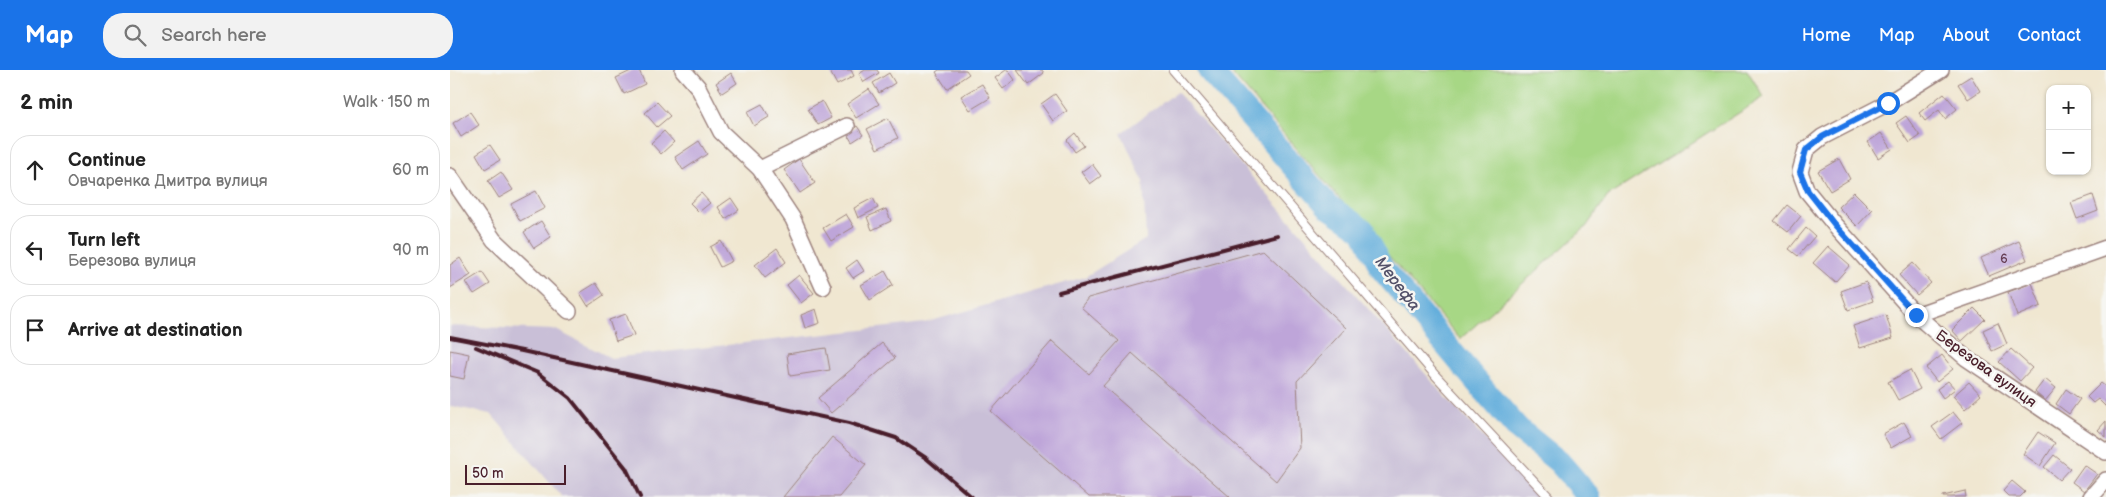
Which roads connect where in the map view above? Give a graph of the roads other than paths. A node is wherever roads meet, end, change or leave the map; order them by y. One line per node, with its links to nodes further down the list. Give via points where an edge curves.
1 (683, 70): 5 (street, via 698,87 721,132)
2 (1173, 70): 13 (lane, via 1436,376)
3 (1941, 70): 10 (street, Березова вулиця, via 1888,103 1822,137 1806,150 1800,172 1808,191 1834,224)
4 (847, 126): 5 (street)
5 (760, 169): 8 (street, via 793,219)
6 (450, 176): 9 (street, via 494,240)
7 (2106, 248): 10 (street)
8 (823, 287)
9 (569, 311)
10 (1916, 315): 11 (street, Березова вулиця, via 1966,358)
11 (2106, 452)
12 (2106, 480): 14 (street)
13 (1548, 497)
14 (2091, 497)

